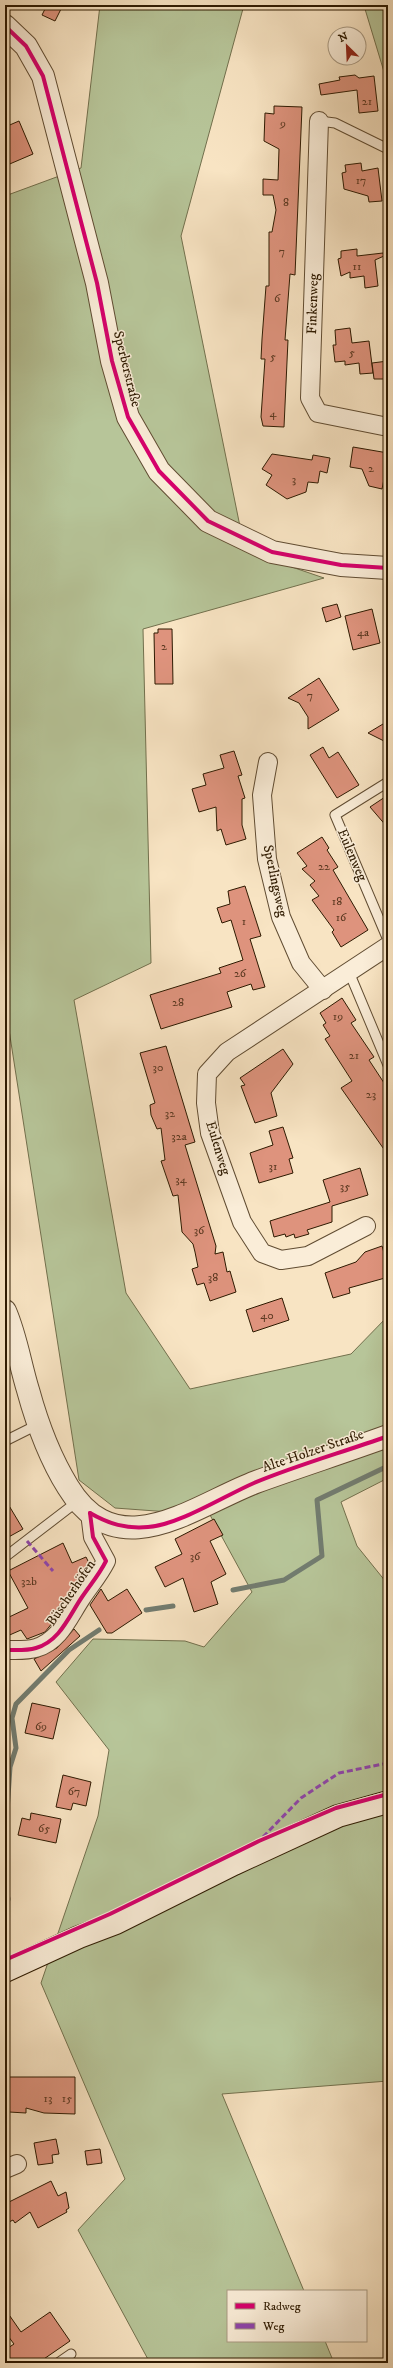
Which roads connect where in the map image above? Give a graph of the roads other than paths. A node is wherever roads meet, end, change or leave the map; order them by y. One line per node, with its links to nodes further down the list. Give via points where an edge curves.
1 (5, 26): 5 (street, Sperberstraße, via 26,46 43,76 97,283 114,368 128,417 159,471 208,521 272,552 341,565)
2 (319, 121): 3 (lane, via 335,123); 4 (street, Finkenweg, via 310,398 318,413)
3 (388, 149)
4 (388, 427)
5 (388, 568)
6 (268, 762): 11 (street, Sperlingsweg, via 262,795 267,859 281,917 301,963)
7 (388, 782): 8 (lane, Eulenweg, via 335,815)
8 (388, 940)
9 (388, 946): 10 (street, Eulenweg)
10 (349, 972): 11 (street, Eulenweg); 12 (lane)
11 (323, 990): 13 (street, Eulenweg, via 227,1052 207,1074 206,1103 210,1133 242,1222 262,1253 281,1260 308,1256)
12 (388, 1064)
13 (366, 1226)
14 (5, 1311): 15 (street)
15 (39, 1424): 17 (lane); 18 (street, via 55,1462)
16 (388, 1436): 18 (street, Alte Holzer Straße, via 255,1483 171,1522 149,1527 127,1527 108,1523)
17 (5, 1441)
18 (84, 1507): 19 (lane); 20 (street, Büscherhöfen, via 93,1536 106,1561 101,1572 82,1596 63,1628 50,1641 36,1648)
19 (5, 1557)
20 (5, 1650)
21 (388, 1802): 22 (street, via 338,1816)
22 (116, 1923): 23 (street); 24 (street, via 85,1945)
23 (5, 1971)
24 (5, 1985)
25 (71, 2354): 26 (lane)
26 (58, 2363)

